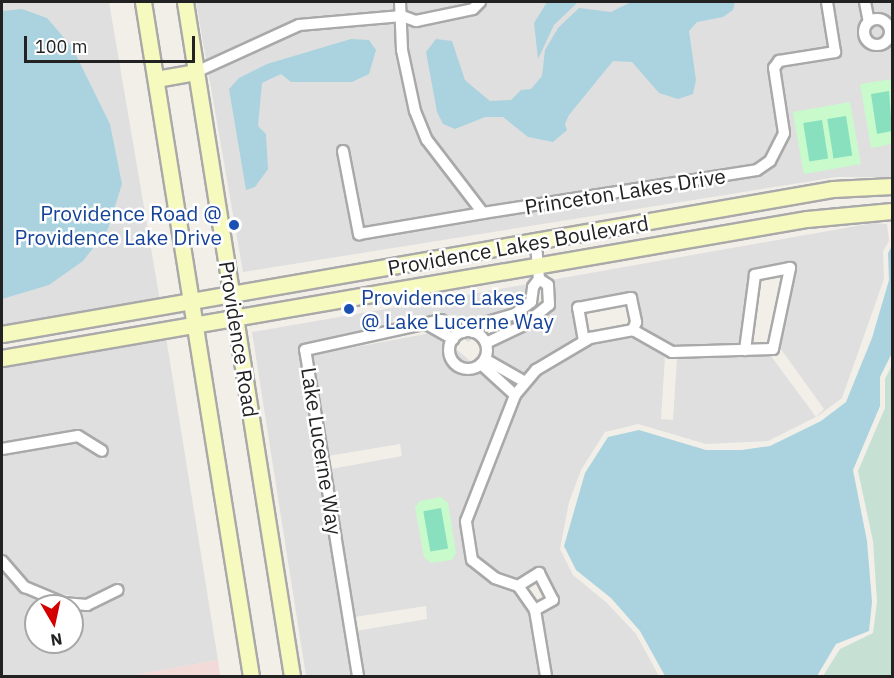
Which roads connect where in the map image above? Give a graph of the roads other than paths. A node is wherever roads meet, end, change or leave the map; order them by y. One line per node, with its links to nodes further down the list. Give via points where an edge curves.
1 (143, 2): 10 (street, Providence Road)
2 (184, 2): 9 (street, Providence Road)
3 (400, 2): 7 (street)
4 (480, 2): 7 (street, via 473,9 416,21)
5 (827, 2): 14 (street, Princeton Lakes Drive, via 835,52 779,61 774,68 784,133 770,161 757,170)
6 (865, 2): 8 (street)
7 (402, 16): 9 (street, via 299,26); 14 (street, via 407,83 423,130)
8 (869, 22)
9 (196, 72): 10 (street); 17 (street, Providence Road)
10 (156, 79): 18 (street, Providence Road)
11 (343, 151): 14 (street, via 359,234)
12 (892, 186): 15 (street, Providence Lakes Boulevard, via 833,189)
13 (892, 211): 16 (street, Providence Lakes Boulevard, via 807,219)
14 (483, 213)
15 (536, 242): 16 (street); 17 (street, Providence Lakes Boulevard)
16 (539, 272): 19 (street, Providence Lakes Boulevard); 23 (street, via 531,302 515,314 484,322); 27 (street, via 548,285 549,305 524,326)
17 (232, 293): 18 (street, Providence Lakes Boulevard); 19 (street, Providence Road)
18 (191, 301): 21 (street, Providence Road); 24 (street, Providence Lakes Boulevard)
19 (235, 319): 21 (street, Providence Lakes Boulevard); 41 (street, Providence Road)
20 (428, 325): 23 (street, Lake Lucerne Way, via 441,320); 25 (street); 42 (street, Lake Lucerne Way, via 305,350)
21 (195, 326): 29 (street, Providence Lakes Boulevard); 39 (street, Providence Road)
22 (633, 330): 26 (street); 26 (street, via 636,322 631,298 579,308); 28 (street, via 672,352)
23 (468, 332): 25 (street); 27 (street)
24 (2, 334)
25 (453, 339): 30 (street, via 449,350 453,362 464,368)
26 (584, 341): 31 (street, via 536,370)
27 (486, 343): 30 (street)
28 (745, 350): 28 (street, via 773,349 790,268 755,275)
29 (2, 358)
30 (483, 361): 31 (street); 32 (street)
31 (525, 382): 32 (street)
32 (515, 395): 36 (street, via 466,521 472,560 495,578)
33 (2, 449): 34 (street, via 78,436)
34 (102, 451)
35 (2, 561): 37 (street, via 25,587 63,603 87,605)
36 (518, 586): 38 (street); 38 (street, via 539,573 554,600)
37 (118, 590)
38 (535, 610): 43 (street)
39 (251, 676)
40 (287, 676): 41 (street)
41 (292, 676)
42 (358, 676)
43 (546, 676)

